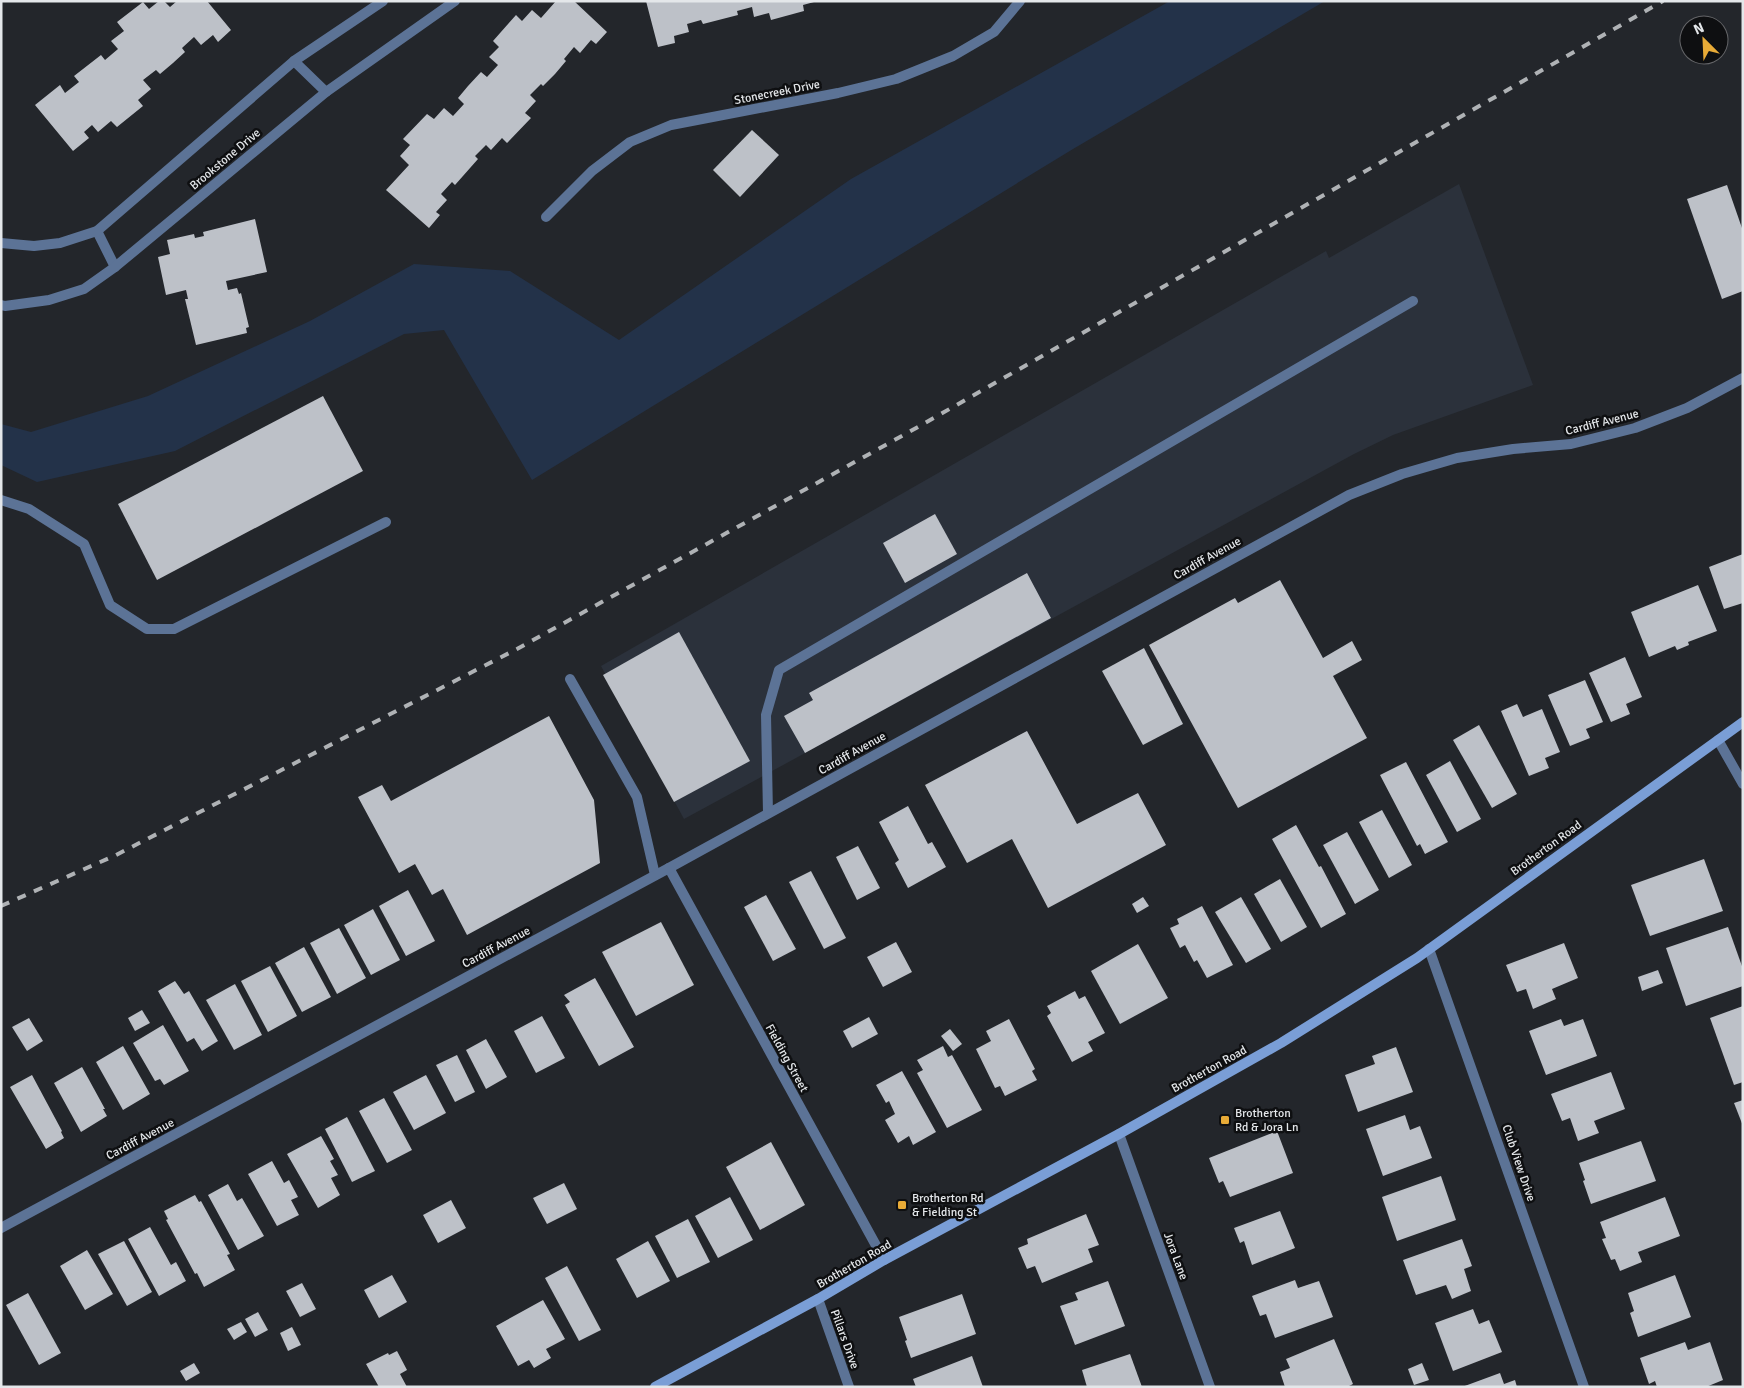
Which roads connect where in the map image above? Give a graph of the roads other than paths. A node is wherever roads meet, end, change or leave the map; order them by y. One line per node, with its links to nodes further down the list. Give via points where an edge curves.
1 (383, 1): 4 (street)
2 (455, 1): 5 (street, Brookstone Drive)
3 (1020, 1): 6 (street, Stonecreek Drive, via 994,32 953,56 896,79 671,125 630,142 592,171)
4 (294, 61): 5 (street); 7 (street)
5 (326, 92): 9 (street, Brookstone Drive)
6 (546, 217)
7 (97, 231): 8 (street, via 60,243 34,246); 9 (street)
8 (1, 243)
9 (115, 267): 11 (street, Brookstone Drive, via 84,289 48,300)
10 (1413, 301): 19 (street, via 779,670 766,715)
11 (1, 305)
12 (1743, 378): 19 (street, Cardiff Avenue, via 1687,408 1635,428 1571,444 1457,458 1402,474 1349,495)
13 (1, 500): 14 (street, via 29,509 84,544 110,605 148,629 174,629)
14 (386, 522)
15 (570, 680): 21 (street, via 637,797)
16 (1743, 722): 17 (street, Brotherton Road)
17 (1718, 740): 18 (street); 22 (street, Brotherton Road)
18 (1743, 784)
19 (768, 813): 20 (street, Cardiff Avenue)
20 (669, 868): 21 (street, Cardiff Avenue); 25 (street, Fielding Street)
21 (655, 875): 24 (street, Cardiff Avenue)
22 (1429, 949): 23 (street, Brotherton Road, via 1281,1043); 30 (street, Club View Drive)
23 (1119, 1134): 25 (street, Brotherton Road); 29 (street, Jora Lane)
24 (1, 1228)
25 (884, 1260): 26 (street, Brotherton Road)
26 (818, 1299): 27 (street, Brotherton Road); 28 (street, Pillars Drive)
27 (655, 1387)
28 (849, 1387)
29 (1210, 1387)
30 (1584, 1387)

